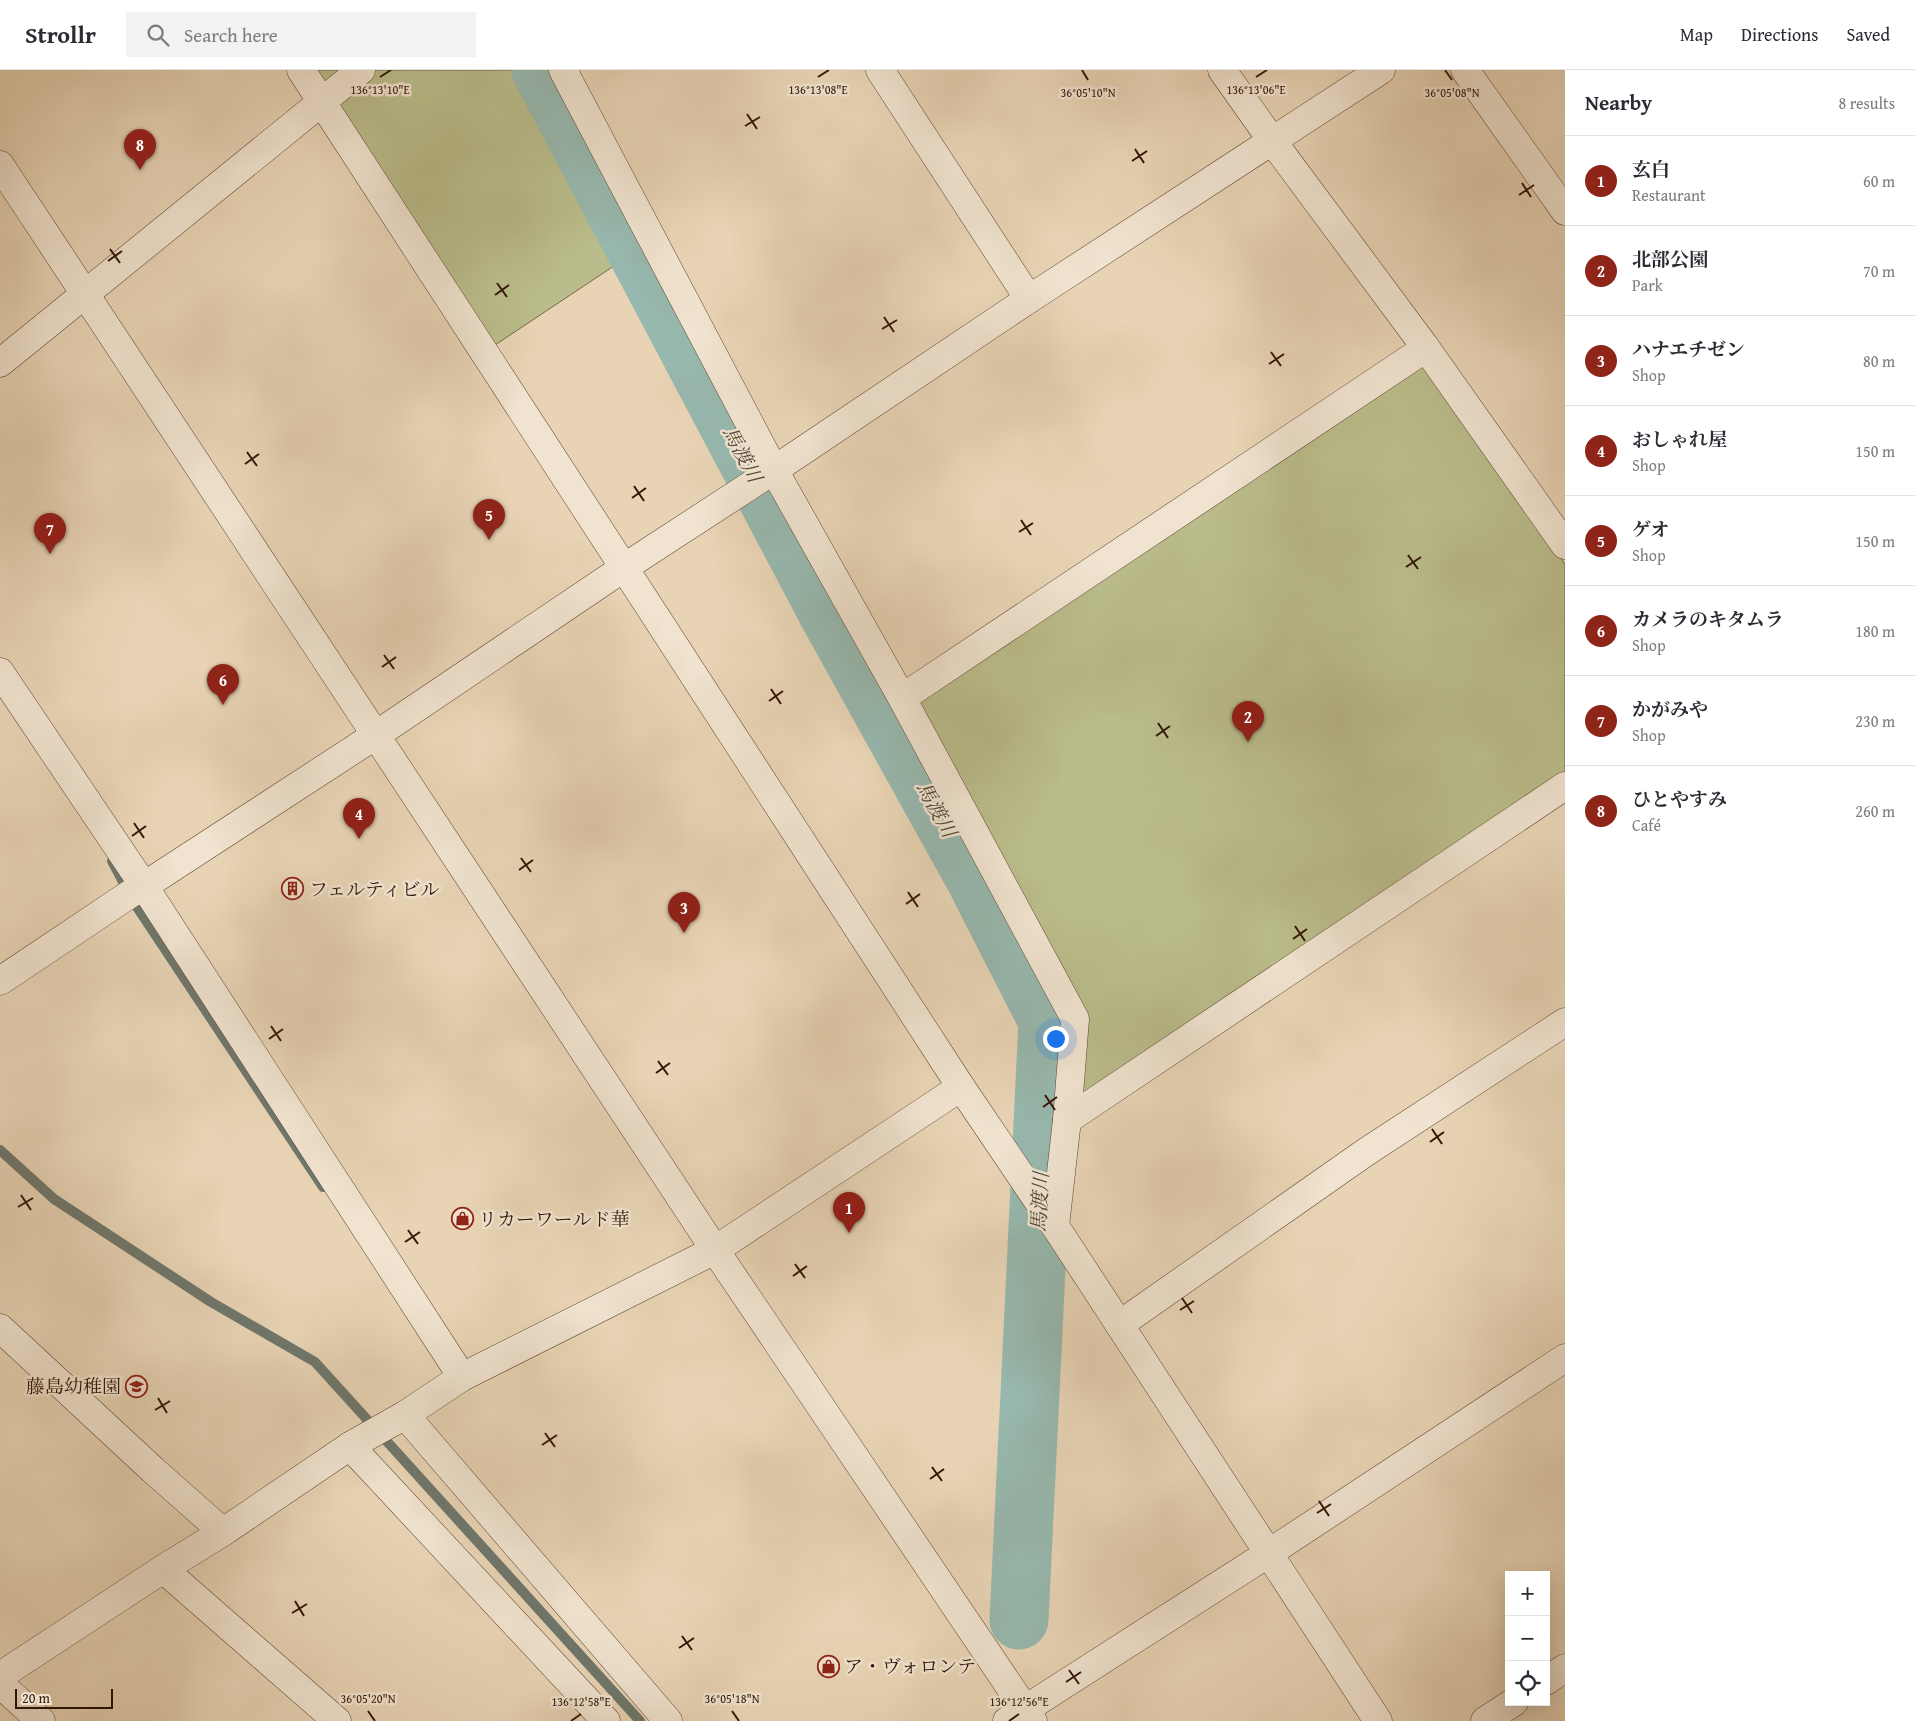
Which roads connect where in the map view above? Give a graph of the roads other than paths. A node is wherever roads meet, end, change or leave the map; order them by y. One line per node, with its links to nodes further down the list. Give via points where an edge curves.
1 (301, 70): 8 (street)
2 (361, 70): 8 (street)
3 (563, 70): 16 (street)
4 (880, 70): 13 (street)
5 (1222, 70): 9 (street)
6 (1381, 70): 9 (street)
7 (1465, 70): 11 (street)
8 (322, 102): 12 (street); 18 (street)
9 (1273, 142): 13 (street); 14 (street)
10 (0, 165): 12 (street)
11 (1565, 211)
12 (84, 294): 15 (street); 21 (street)
13 (1029, 299): 16 (street)
14 (1426, 348): 17 (street); 20 (street)
15 (0, 363)
16 (774, 470): 18 (street); 20 (street)
17 (1565, 545)
18 (625, 567): 21 (street); 26 (street)
19 (0, 672): 23 (street)
20 (902, 698): 27 (street, via 1075,1019)
21 (376, 735): 23 (street); 29 (street)
22 (1565, 786): 27 (street)
23 (144, 886): 24 (street); 33 (street)
24 (0, 981)
25 (1565, 1022): 30 (street, via 1366,1152)
26 (961, 1087): 28 (street); 29 (street)
27 (1067, 1120): 28 (street)
28 (1055, 1226): 30 (street)
29 (715, 1250): 33 (street); 44 (street)
30 (1119, 1326): 37 (street)
31 (0, 1328): 36 (street)
32 (1565, 1358): 37 (street)
33 (462, 1377): 34 (street)
34 (405, 1415): 35 (street); 48 (street)
35 (350, 1446): 36 (street); 45 (street)
36 (223, 1532): 38 (street)
37 (1269, 1553): 44 (street); 49 (street)
38 (163, 1568): 40 (street); 47 (street)
39 (1565, 1668): 41 (street)
40 (0, 1676)
41 (1550, 1677)
42 (0, 1684): 46 (street)
43 (1508, 1706): 50 (street)
44 (1022, 1717)
45 (602, 1720)
46 (41, 1721)
47 (337, 1721)
48 (668, 1721)
49 (1378, 1721)
50 (1486, 1721)

